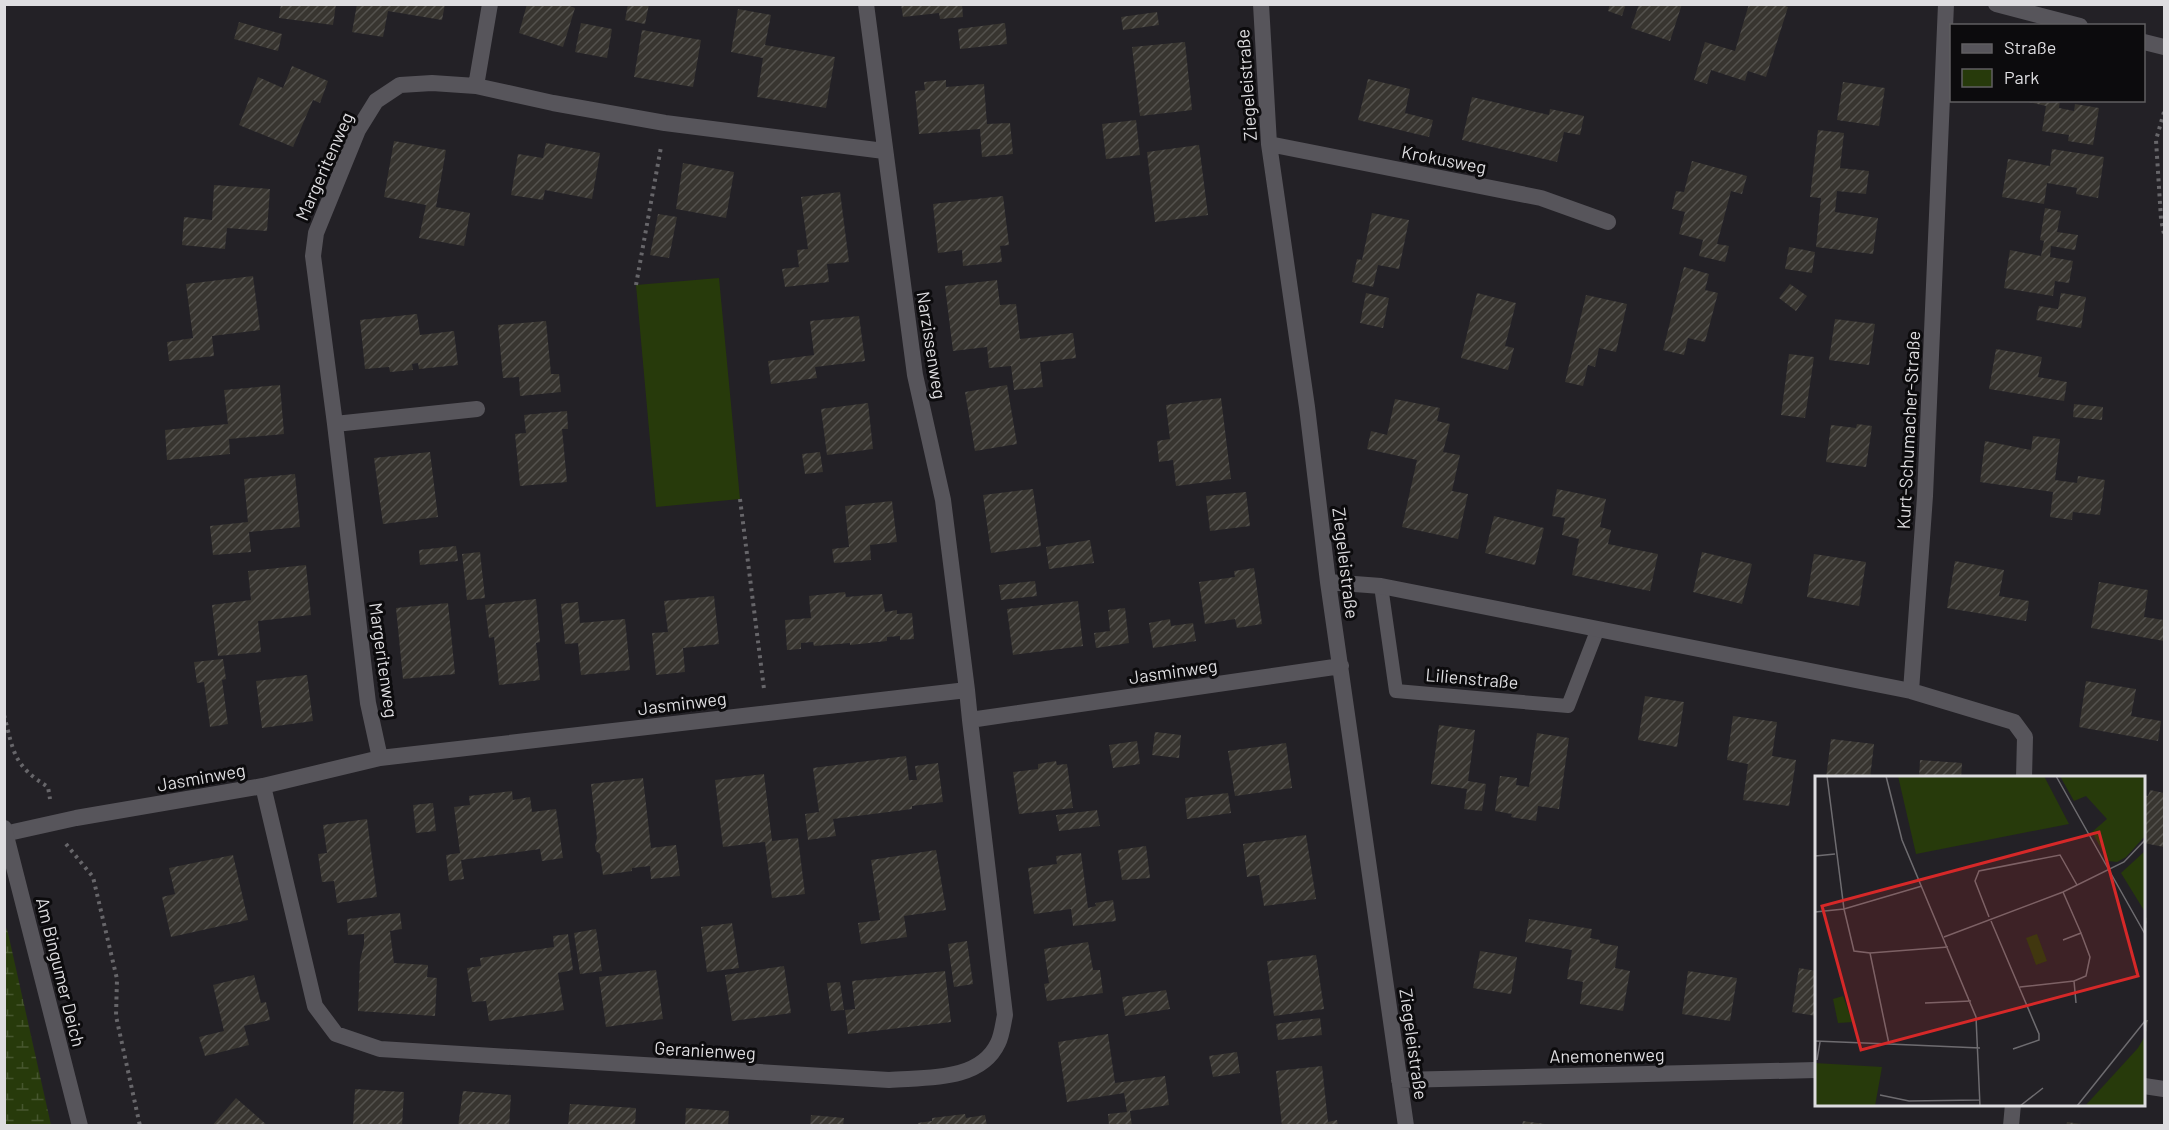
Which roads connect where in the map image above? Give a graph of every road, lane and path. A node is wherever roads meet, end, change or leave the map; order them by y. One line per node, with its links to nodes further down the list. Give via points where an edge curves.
1 (490, 4): 9 (street)
2 (866, 4): 13 (street, Narzissenweg)
3 (1261, 4): 12 (street, Ziegeleistraße)
4 (1946, 4): 25 (street, Kurt-Schumacher-Straße, via 1925,496)
5 (1996, 4): 6 (street)
6 (2072, 24)
7 (2145, 42): 8 (street)
8 (2164, 47)
9 (476, 86): 11 (street, Margeritenweg); 18 (street, Margeritenweg, via 432,82 400,85 376,101 358,130 315,232 314,256)
10 (2164, 112): 15 (path, via 2156,140)
11 (665, 123): 13 (street, Margeritenweg); 16 (path)
12 (1269, 144): 14 (street, Krokusweg, via 1541,198); 20 (street, Ziegeleistraße)
13 (884, 152): 24 (street, Narzissenweg, via 915,375 943,500)
14 (1608, 222)
15 (2164, 234)
16 (636, 285)
17 (477, 409): 18 (street)
18 (335, 424): 29 (street, Margeritenweg, via 368,703)
19 (740, 499): 26 (path)
20 (1328, 582): 21 (street); 23 (street, Ziegeleistraße)
21 (1381, 586): 22 (street); 22 (lane, Lilienstraße, via 1396,691 1568,706)
22 (1597, 631): 25 (street)
23 (1341, 666): 28 (street, Jasminweg); 35 (street, Ziegeleistraße)
24 (968, 690): 26 (street, Jasminweg); 28 (street)
25 (1911, 691): 30 (street, via 2014,722 2025,737)
26 (765, 713): 29 (street, Jasminweg)
27 (4, 715): 32 (path, via 16,758 31,776 48,787)
28 (970, 720): 31 (street, Geranienweg, via 1005,1015 998,1042 985,1062 956,1075 889,1080 380,1049 336,1034 315,1006)
29 (380, 758): 31 (street, Jasminweg)
30 (2024, 776)
31 (262, 786): 32 (street, Jasminweg)
32 (54, 823): 33 (street, Jasminweg); 40 (path, via 93,877 117,979 116,1016)
33 (5, 832): 39 (street, Am Bingumer Deich)
34 (1815, 1070): 35 (street, Anemonenweg)
35 (1399, 1080): 41 (street, Ziegeleistraße)
36 (2145, 1086): 37 (street)
37 (2164, 1089)
38 (2013, 1106): 42 (street)
39 (80, 1125)
40 (140, 1125)
41 (1406, 1125)
42 (2011, 1125)

